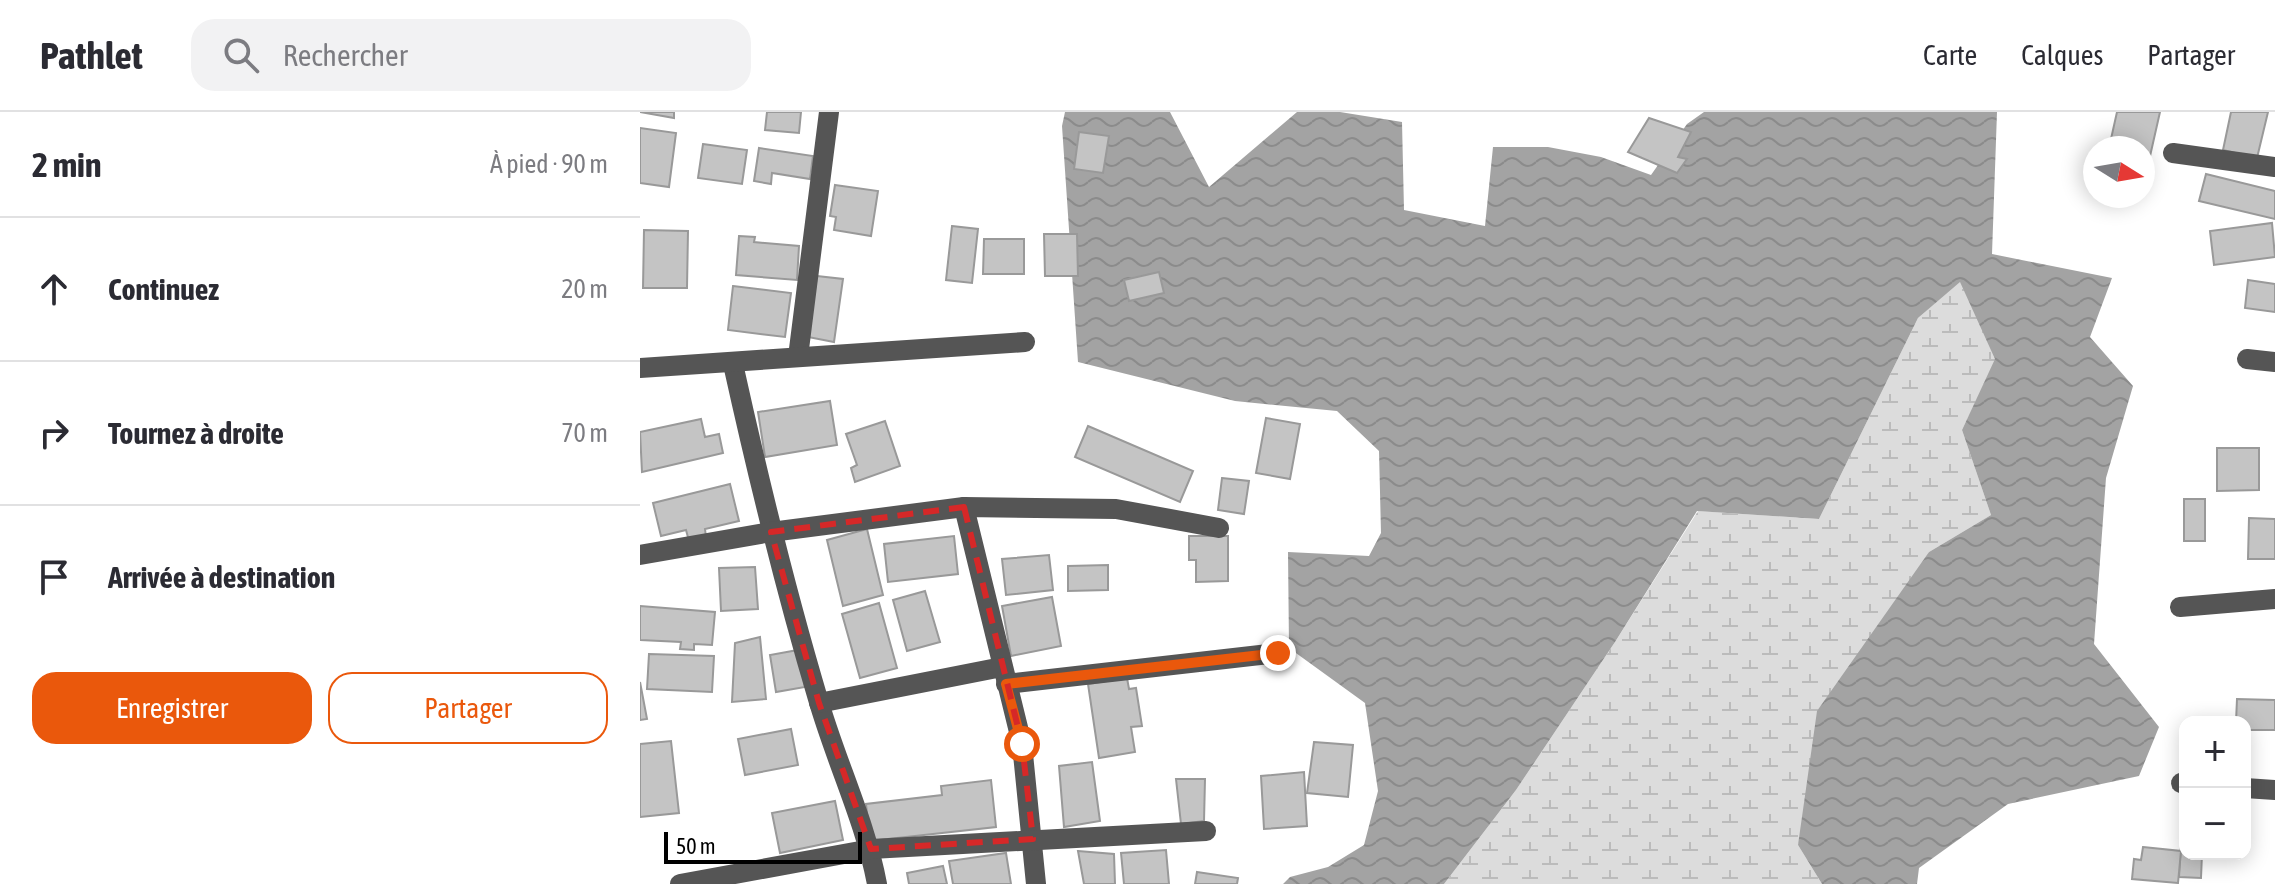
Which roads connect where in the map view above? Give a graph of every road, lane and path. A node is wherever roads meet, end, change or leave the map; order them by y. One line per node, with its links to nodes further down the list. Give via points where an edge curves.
1 (829, 112): 5 (street)
2 (2173, 153): 3 (street)
3 (2275, 167)
4 (1025, 342): 5 (street)
5 (798, 357): 8 (street)
6 (2247, 359): 7 (street)
7 (2275, 362)
8 (733, 364): 9 (street); 12 (street)
9 (640, 368)
10 (964, 507): 11 (street, via 1116,509); 12 (street); 17 (street)
11 (1219, 528)
12 (771, 532): 13 (street); 18 (street)
13 (640, 555)
14 (2275, 599): 15 (street)
15 (2180, 607)
16 (1278, 653): 17 (street)
17 (1004, 676): 18 (street); 22 (street, via 1022,744)
18 (819, 703): 23 (street)
19 (2251, 788): 20 (street)
20 (2275, 790)
21 (1206, 831): 22 (street)
22 (1033, 839): 23 (street); 26 (street)
23 (871, 849): 24 (street); 25 (street)
24 (680, 884)
25 (877, 884)
26 (1036, 884)

